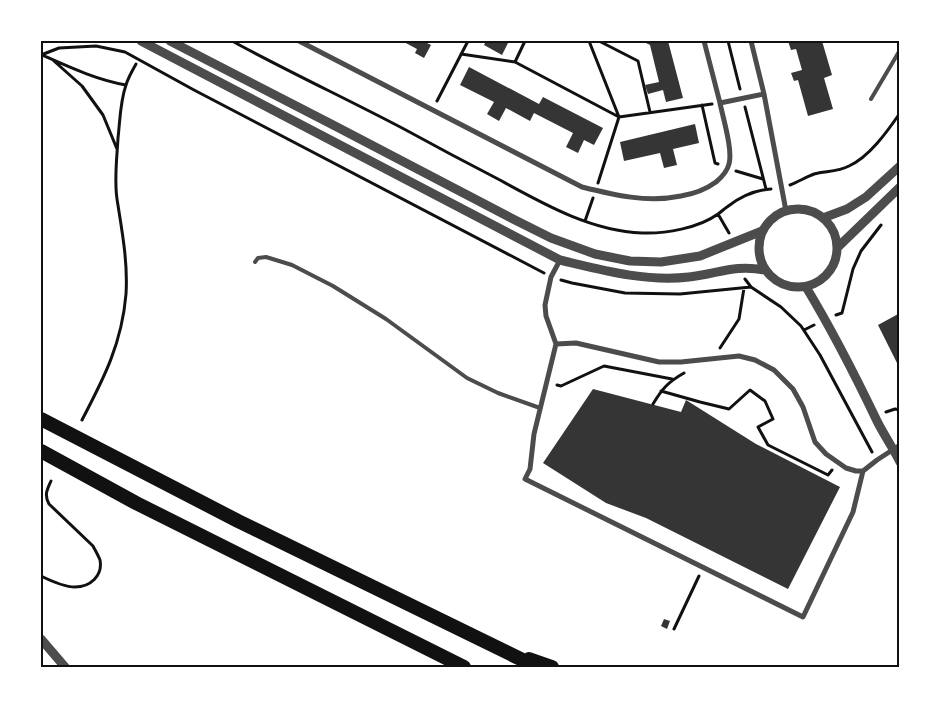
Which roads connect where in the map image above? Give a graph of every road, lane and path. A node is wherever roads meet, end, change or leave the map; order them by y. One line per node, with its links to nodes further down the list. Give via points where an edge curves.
1 (141, 41): 41 (street)
2 (170, 41): 39 (street, via 512,219 595,254 630,261 661,262 700,256)
3 (232, 41): 37 (path, via 549,206)
4 (299, 41): 23 (street)
5 (468, 41): 13 (path)
6 (526, 41): 16 (path)
7 (589, 41): 26 (path)
8 (599, 41): 24 (path, via 638,61)
9 (704, 41): 22 (street)
10 (728, 41): 20 (path)
11 (751, 41): 19 (street)
12 (900, 50): 21 (lane)
13 (461, 54): 16 (path); 23 (path)
14 (41, 55): 15 (path)
15 (54, 61): 18 (path); 27 (path, via 82,86 103,115)
16 (515, 62): 26 (path)
17 (136, 64): 18 (path)
18 (126, 85): 27 (path)
19 (764, 94): 20 (street); 30 (street)
20 (743, 98): 22 (street); 31 (path)
21 (872, 99)
22 (720, 103): 24 (path); 32 (street, via 730,162 726,172 708,188 660,199)
23 (432, 110): 32 (street, via 582,187)
24 (650, 112): 26 (path)
25 (900, 113): 30 (path, via 882,137 855,163)
26 (619, 117): 32 (path)
27 (118, 150): 54 (path, via 116,187 126,270 121,330 111,360)
28 (900, 166): 35 (street, via 847,209)
29 (900, 187): 40 (street)
30 (782, 188): 31 (path); 33 (street)
31 (766, 189): 34 (path, via 752,192)
32 (595, 190): 37 (path)
33 (786, 211): 35 (street, via 812,211); 38 (street, via 776,215)
34 (718, 214): 37 (path, via 688,228 642,234); 39 (path)
35 (823, 218): 40 (street, via 830,226)
36 (884, 220): 46 (path, via 861,251 842,313)
37 (585, 221)
38 (762, 231): 39 (street); 44 (street, via 760,258)
39 (733, 243)
40 (837, 248): 45 (street, via 835,261 828,273 819,282)
41 (560, 260): 43 (street, via 642,277 689,277); 48 (street, via 551,277 545,305)
42 (255, 262): 52 (lane, via 266,257 333,286 386,319 467,378)
43 (740, 268): 44 (street); 47 (path, via 751,287 781,307)
44 (765, 270): 45 (street, via 783,285)
45 (806, 287): 46 (street)
46 (826, 320): 47 (path); 55 (street, via 880,426)
47 (804, 330): 57 (path)
48 (556, 344): 50 (street); 58 (street, via 576,343 658,362 739,356 755,360 774,370 793,389 815,442)
49 (672, 379): 50 (path, via 604,366 561,386)
50 (547, 382): 52 (street)
51 (661, 391): 58 (path, via 729,409 750,390 765,400 773,419 758,427 768,445 828,475)
52 (540, 408): 64 (street, via 526,479)
53 (41, 419): 68 (highway, via 238,521)
54 (82, 420)
55 (897, 447): 57 (street); 59 (street)
56 (41, 451): 70 (highway, via 136,503)
57 (877, 460): 60 (street)
58 (836, 462): 60 (street, via 851,470)
59 (900, 462)
60 (863, 471): 64 (street, via 853,512 803,616)
61 (51, 481): 62 (path)
62 (46, 492): 63 (path); 65 (path, via 49,504 93,546 100,565 94,580 75,587)
63 (41, 498)
64 (704, 566): 66 (path)
65 (41, 576)
66 (674, 629)
67 (41, 639): 69 (street)
68 (495, 647): 71 (highway); 72 (highway)
69 (65, 667)
70 (464, 667)
71 (536, 667)
72 (552, 667)

